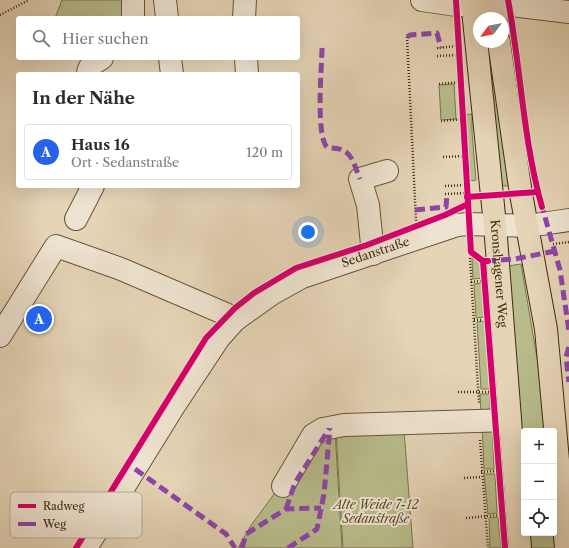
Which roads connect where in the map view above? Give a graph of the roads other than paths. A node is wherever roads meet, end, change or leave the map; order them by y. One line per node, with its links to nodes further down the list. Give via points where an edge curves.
1 (133, 0): 8 (street)
2 (165, 0): 9 (street)
3 (245, 0): 10 (street)
4 (422, 0): 5 (street, via 456,5)
5 (472, 3): 22 (main road, Kronshagener Weg)
6 (494, 7): 7 (street)
7 (569, 12)
8 (133, 16)
9 (167, 16)
10 (244, 16)
11 (500, 48): 23 (main road)
12 (98, 60): 15 (street, via 93,63)
13 (170, 60): 16 (street)
14 (246, 60): 17 (street)
15 (88, 72)
16 (172, 72)
17 (247, 72)
18 (387, 171): 24 (street, via 360,179 368,205)
19 (92, 188): 20 (street)
20 (76, 219)
21 (569, 220): 23 (street, Sedanstraße)
22 (495, 225): 23 (street, Sedanstraße); 24 (street, Sedanstraße, via 457,226); 27 (main road, Kronshagener Weg)
23 (528, 226): 33 (main road, via 546,329)
24 (373, 254): 25 (street, Sedanstraße, via 302,277 273,293)
25 (235, 320): 26 (street, via 121,269 56,246); 29 (street, Sedanstraße, via 219,338 182,393)
26 (0, 336)
27 (495, 420): 28 (street, via 344,425 323,429 313,435); 32 (main road, Kronshagener Weg)
28 (283, 486)
29 (121, 492)
30 (92, 538): 31 (street, Sedanstraße)
31 (86, 548)
32 (520, 548)
33 (566, 548)

